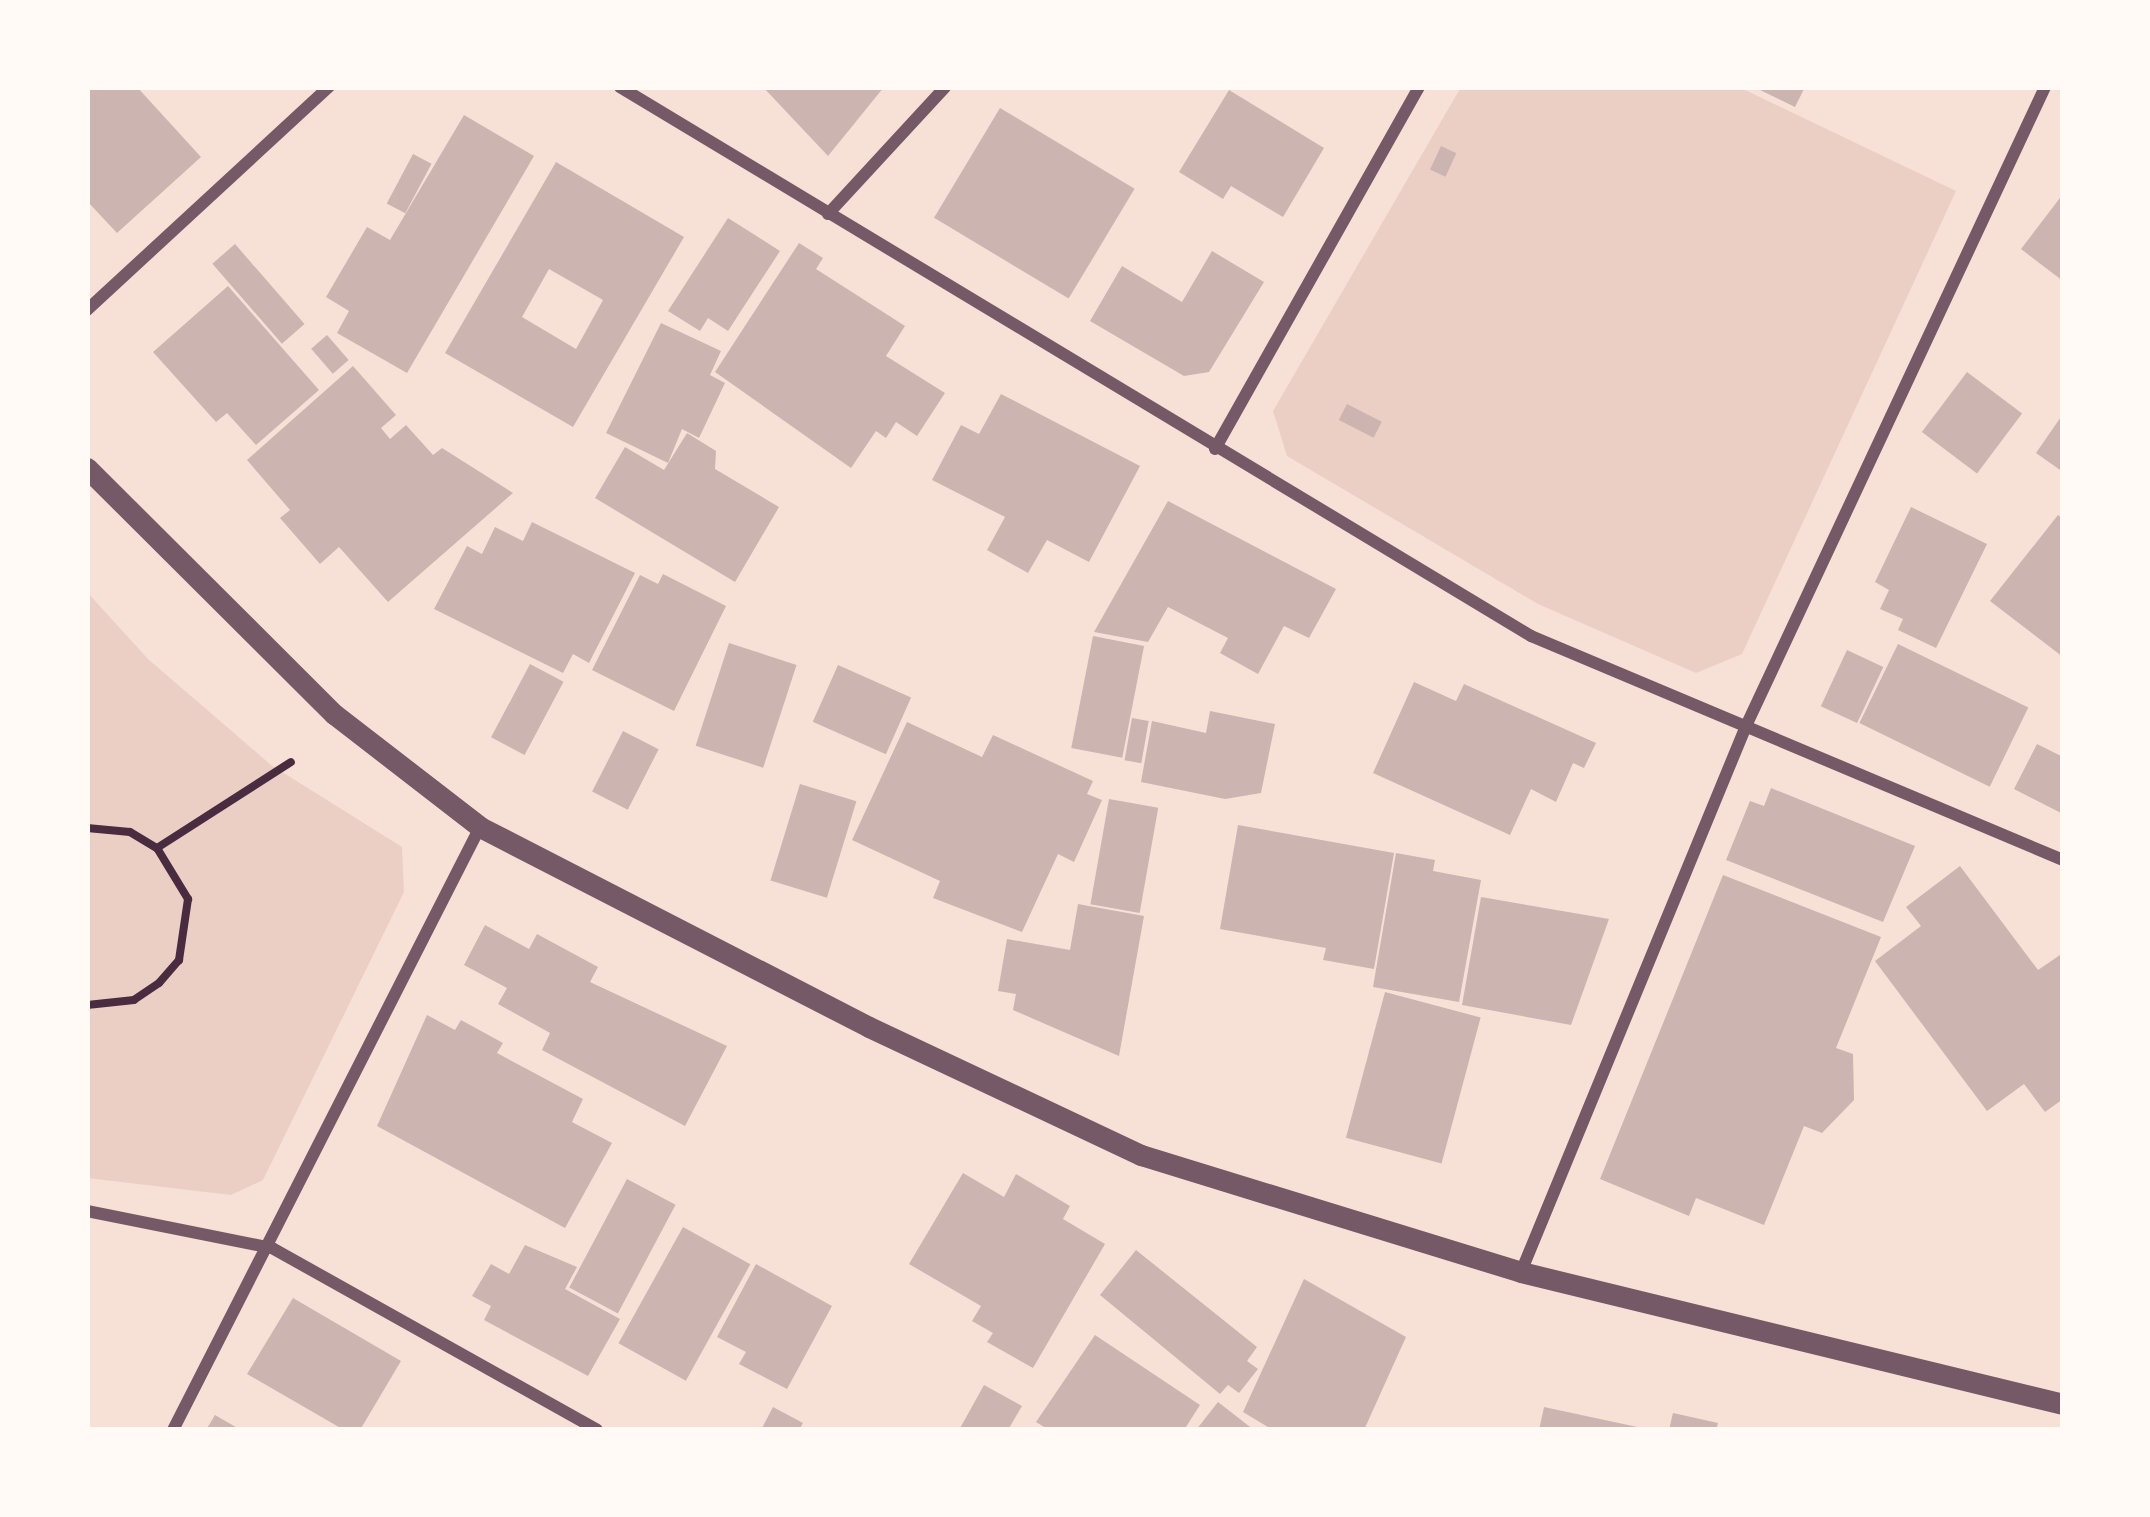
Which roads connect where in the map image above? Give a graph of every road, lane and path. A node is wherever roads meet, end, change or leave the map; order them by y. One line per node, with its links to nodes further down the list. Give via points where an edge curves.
1 (329, 87): 7 (street)
2 (620, 87): 6 (street)
3 (945, 87): 6 (street)
4 (1419, 87): 8 (street)
5 (2045, 87): 10 (street)
6 (828, 214): 8 (street)
7 (87, 310)
8 (1215, 449): 10 (street, via 1531,636)
9 (87, 468): 12 (street, via 334,714)
10 (1746, 725): 15 (street); 19 (street)
11 (291, 762): 14 (path)
12 (480, 827): 18 (street); 19 (street, via 869,1027 1141,1155)
13 (87, 828): 14 (path, via 130,832)
14 (157, 848): 16 (path, via 188,899 178,960 134,1000)
15 (2063, 860)
16 (87, 1005)
17 (87, 1211): 18 (street)
18 (272, 1248): 21 (street); 22 (street)
19 (1521, 1272): 20 (street)
20 (2063, 1404)
21 (172, 1430)
22 (597, 1430)

